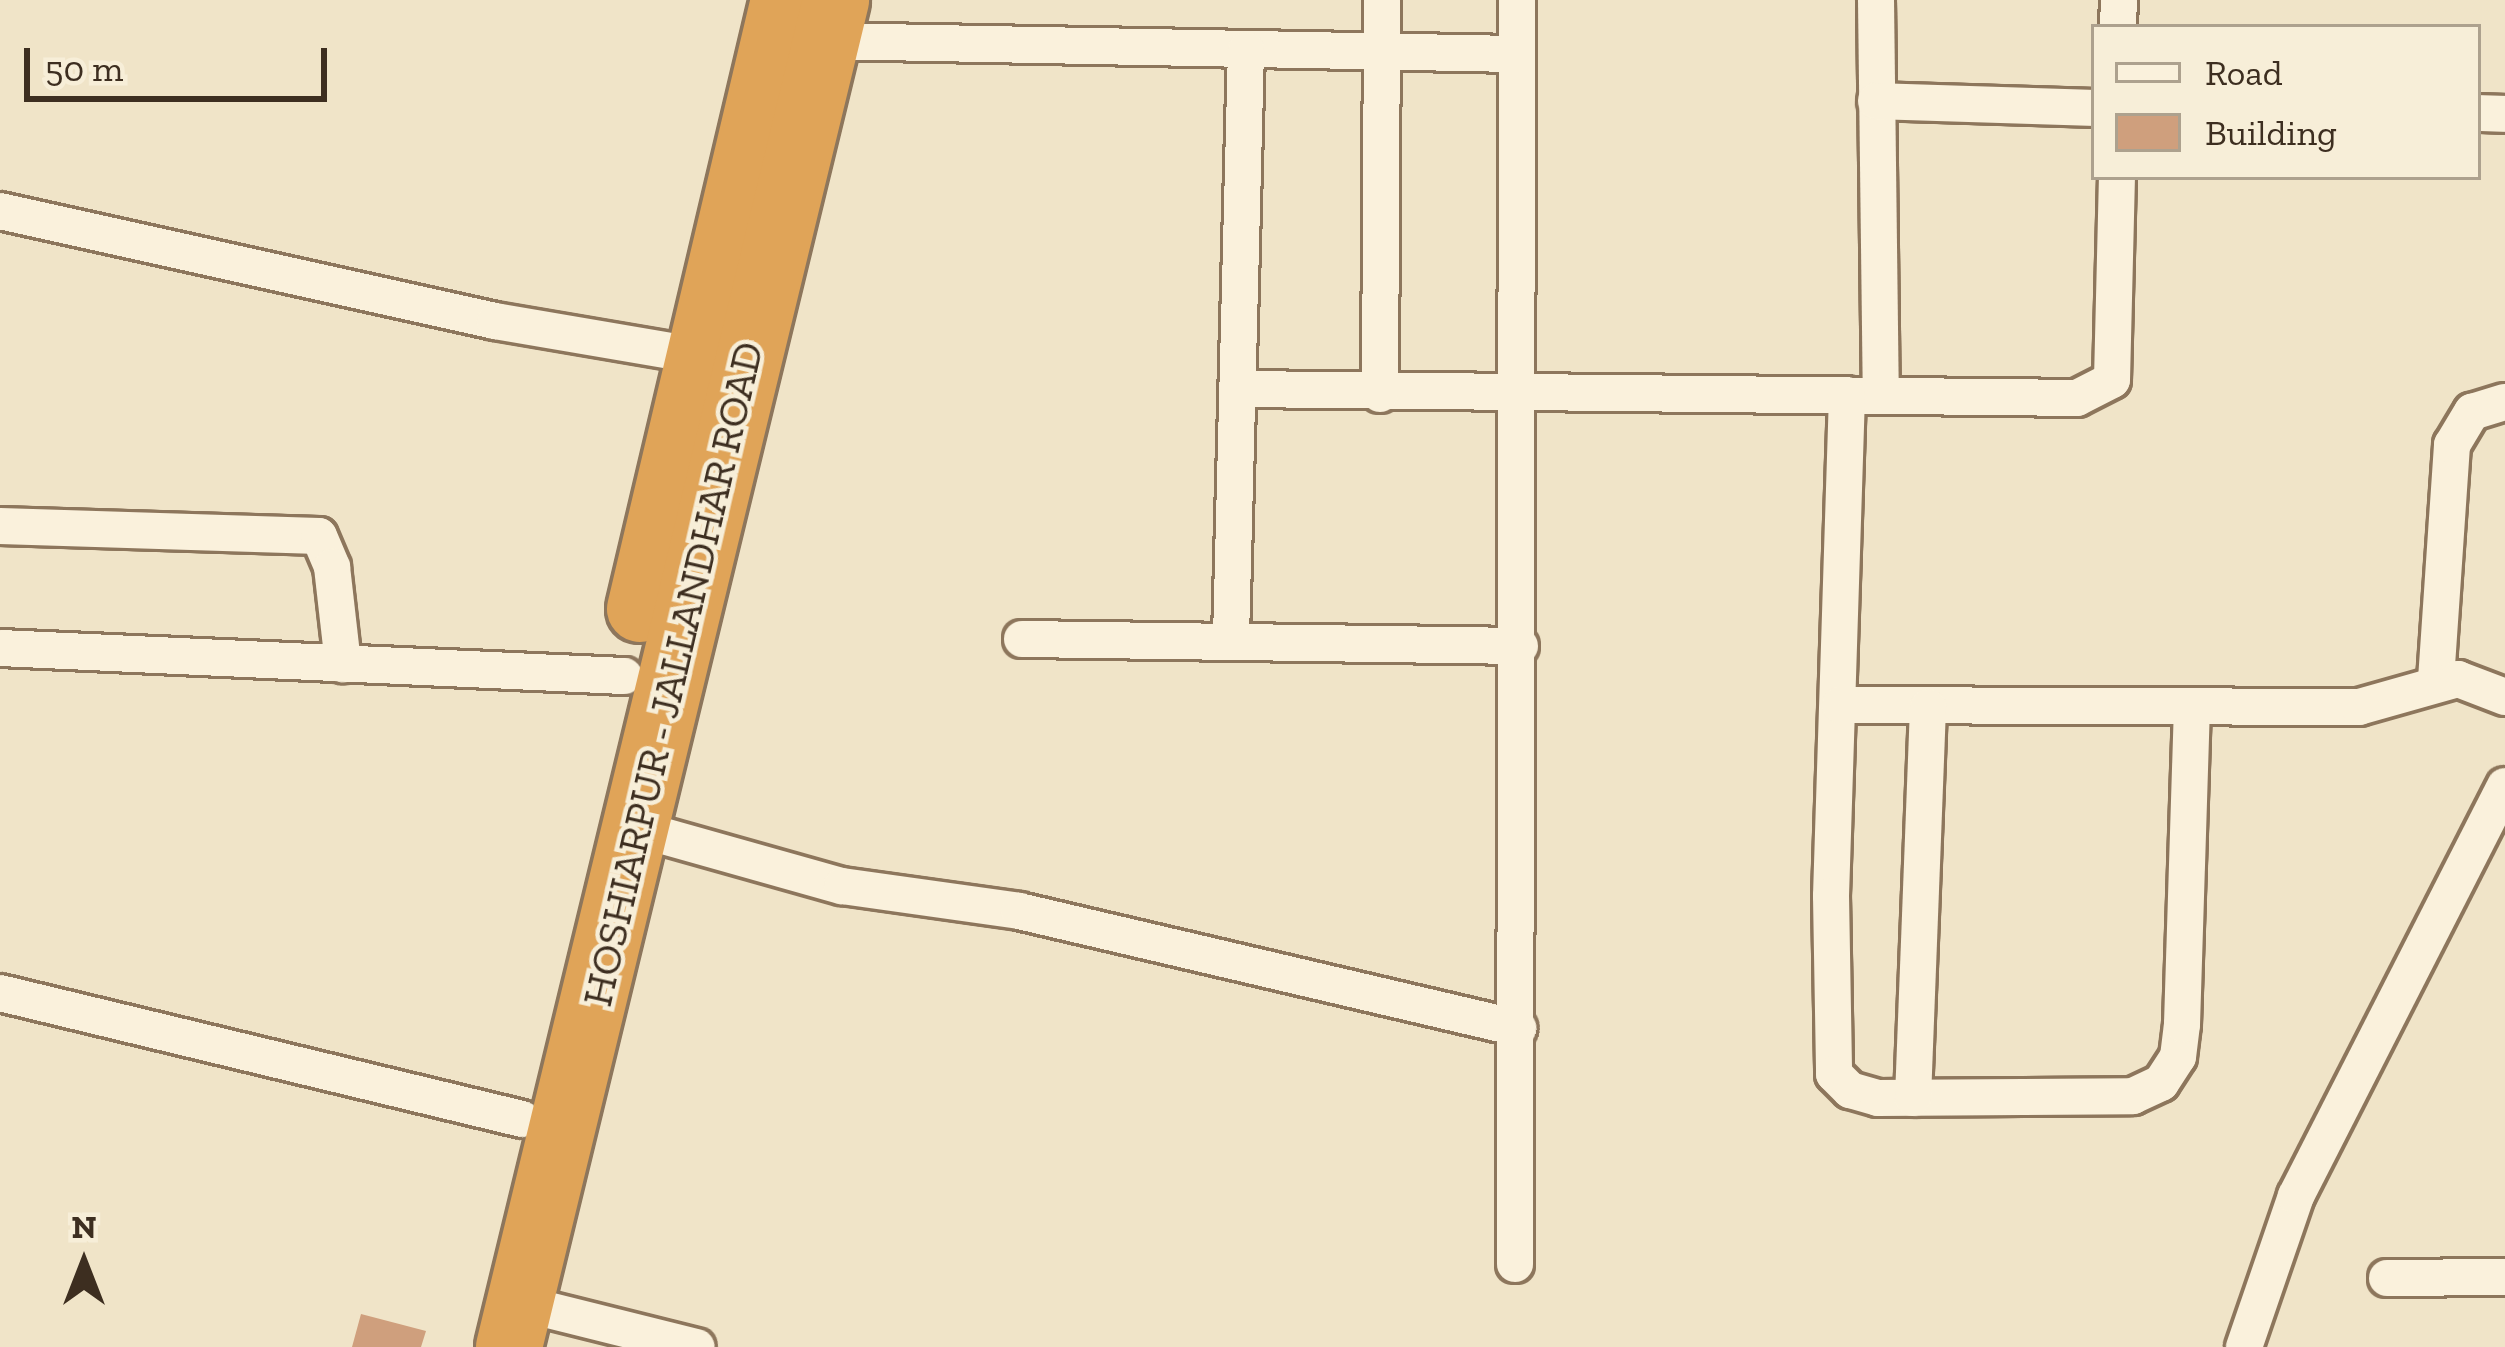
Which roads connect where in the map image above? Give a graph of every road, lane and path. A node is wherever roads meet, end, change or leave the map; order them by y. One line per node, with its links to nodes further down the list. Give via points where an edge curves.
1 (1382, 0): 6 (street)
2 (1517, 0): 7 (street)
3 (1876, 0): 8 (street)
4 (815, 14): 5 (street); 12 (highway, HOSHIARPUR - JALLANDHAR ROAD); 31 (highway, HOSHIARPUR - JALLANDHAR ROAD)
5 (1246, 50): 6 (street); 13 (street)
6 (1382, 53): 7 (street); 14 (street)
7 (1517, 54): 16 (street)
8 (1876, 101): 9 (street); 15 (street)
9 (2091, 108)
10 (2117, 180): 15 (street, via 2115,361 2101,391)
11 (0, 211): 12 (street)
12 (700, 356): 24 (highway, HOSHIARPUR - JALLANDHAR ROAD)
13 (1238, 389): 14 (street); 19 (street)
14 (1380, 394): 16 (street)
15 (1864, 395): 16 (street); 27 (street)
16 (1518, 398): 21 (street)
17 (2505, 402): 25 (street, via 2472,412 2452,445)
18 (0, 526): 23 (street, via 319,536 332,567)
19 (1231, 638): 20 (street); 21 (street)
20 (1022, 639)
21 (1520, 646): 33 (street)
22 (0, 648): 23 (street)
23 (343, 664): 24 (street)
24 (624, 676): 35 (highway, HOSHIARPUR - JALLANDHAR ROAD)
25 (2436, 680): 26 (street); 29 (street, via 2359,707)
26 (2505, 697)
27 (1840, 705): 28 (street); 34 (street, via 1834,1074 1864,1094)
28 (1928, 707): 29 (street); 34 (street)
29 (2192, 711): 34 (street, via 2182,1024 2178,1057 2161,1083 2133,1096)
30 (2505, 786): 42 (street, via 2296,1196)
31 (635, 828): 33 (street, via 842,886 1019,911); 39 (highway, HOSHIARPUR - JALLANDHAR ROAD)
32 (0, 993): 35 (street)
33 (1519, 1028): 36 (street)
34 (1913, 1098)
35 (522, 1119): 40 (highway, HOSHIARPUR - JALLANDHAR ROAD)
36 (1515, 1264)
37 (2505, 1277): 38 (street)
38 (2387, 1278)
39 (514, 1325): 41 (street)
40 (462, 1347)
41 (697, 1347)
42 (2244, 1347)

